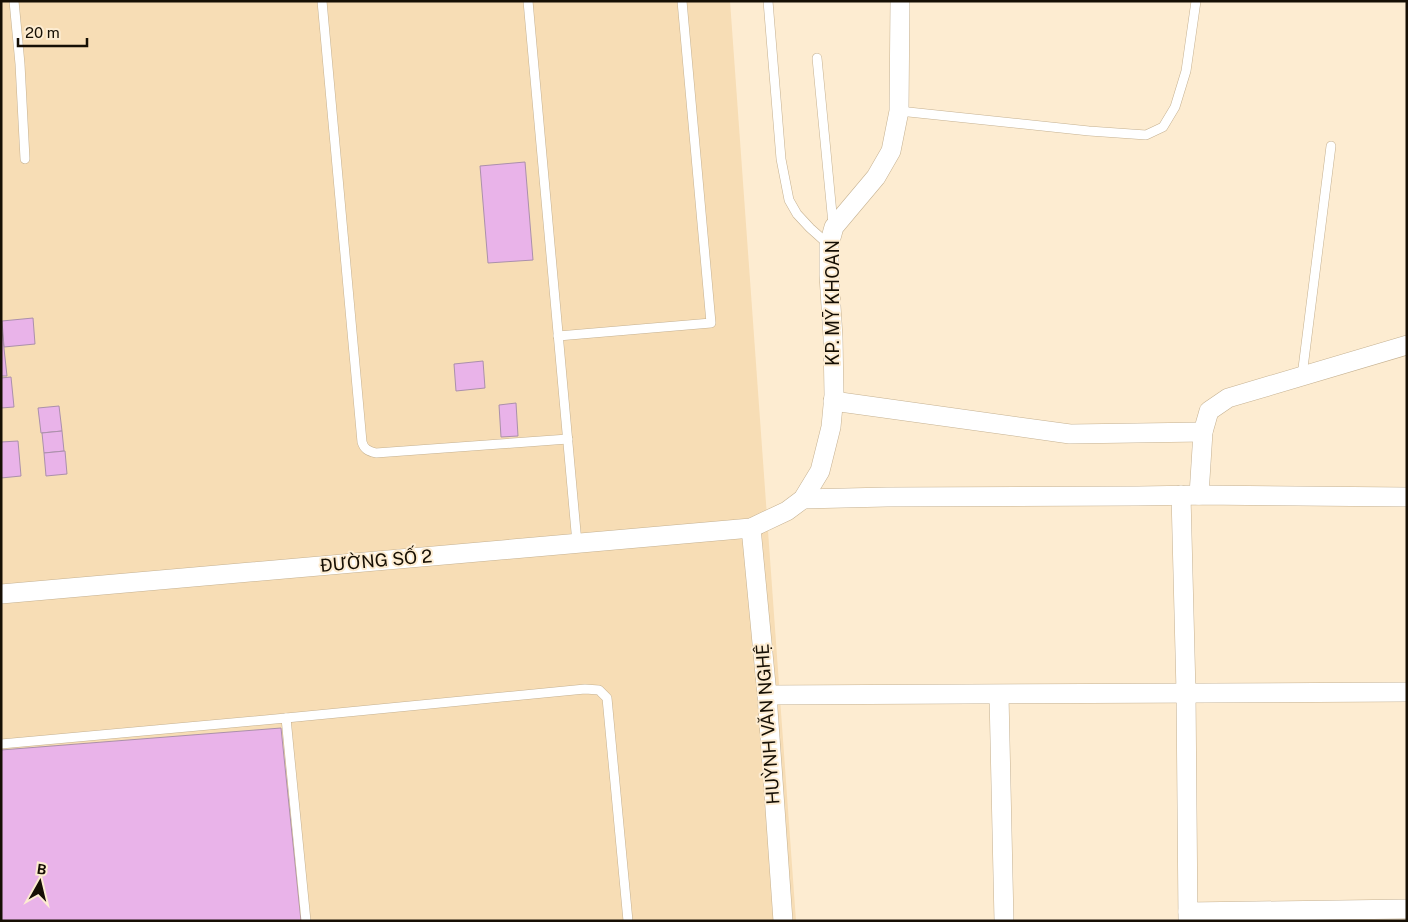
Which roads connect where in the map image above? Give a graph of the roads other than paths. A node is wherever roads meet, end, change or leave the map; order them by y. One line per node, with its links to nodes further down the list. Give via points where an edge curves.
1 (14, 1): 11 (lane)
2 (322, 1): 19 (lane, via 365,449 376,453)
3 (528, 1): 14 (lane)
4 (682, 1): 14 (lane, via 711,323)
5 (768, 1): 13 (lane, via 780,159 789,200 796,214)
6 (900, 1): 9 (street, KP. MỸ KHOAN)
7 (1196, 1): 9 (lane, via 1186,71 1175,107 1163,127 1146,135)
8 (817, 58): 12 (lane)
9 (899, 111): 12 (street, KP. MỸ KHOAN, via 891,151 876,177)
10 (1331, 146): 16 (lane)
11 (26, 159)
12 (834, 227): 13 (street, KP. MỸ KHOAN)
13 (829, 245): 17 (street, KP. MỸ KHOAN)
14 (558, 336): 19 (lane)
15 (1407, 345): 16 (street)
16 (1302, 376): 18 (street, via 1228,398 1209,411)
17 (833, 401): 18 (street, via 1070,434); 22 (street, KP. MỸ KHOAN, via 831,427 820,471)
18 (1203, 432): 20 (street)
19 (568, 439): 24 (lane)
20 (1190, 495): 21 (street); 22 (street); 26 (street)
21 (1407, 497)
22 (803, 499): 23 (street, KP. MỸ KHOAN, via 787,511)
23 (751, 528): 24 (street, ĐƯỜNG SỐ 2); 28 (street, HUỲNH VĂN NGHỆ)
24 (577, 543): 25 (street, ĐƯỜNG SỐ 2)
25 (1, 594)
26 (1186, 692): 27 (street); 29 (street); 33 (street)
27 (1407, 692)
28 (767, 695): 29 (street); 36 (street, HUỲNH VĂN NGHỆ)
29 (999, 695): 37 (street)
30 (286, 718): 31 (lane); 34 (lane); 35 (lane, via 599,690 607,698)
31 (1, 744)
32 (1407, 909): 33 (street)
33 (1188, 916)
34 (306, 921)
35 (628, 921)
36 (783, 921)
37 (1004, 921)

